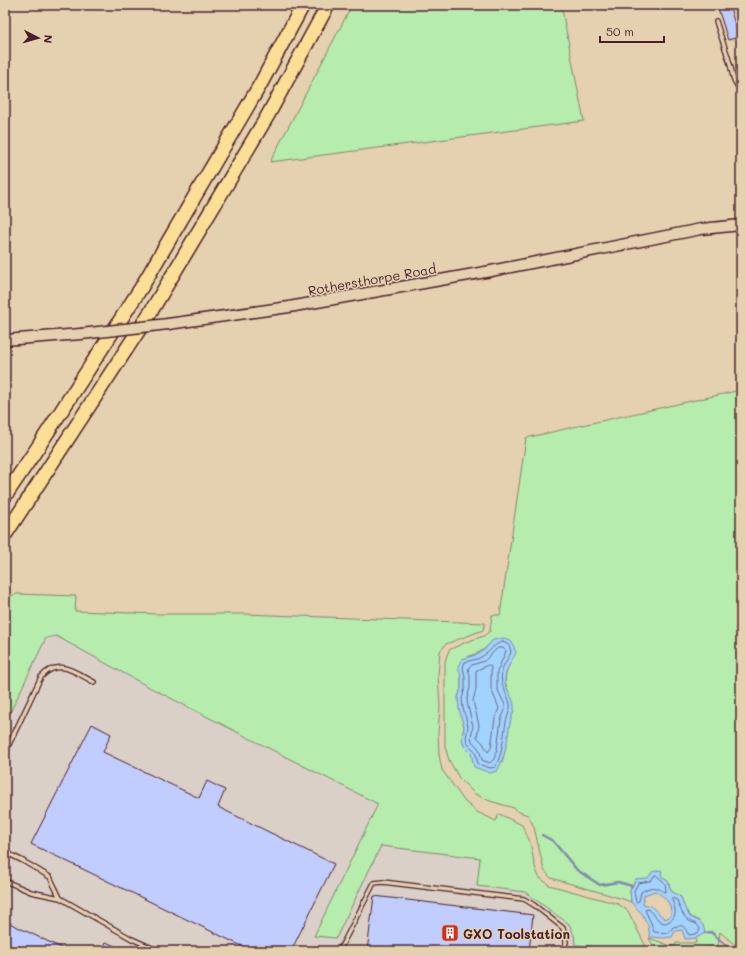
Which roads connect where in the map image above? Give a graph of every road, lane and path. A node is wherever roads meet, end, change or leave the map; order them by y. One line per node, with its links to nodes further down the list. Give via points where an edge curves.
1 (303, 5): 7 (highway, via 260,85 141,288)
2 (328, 5): 8 (highway, via 268,115 150,313)
3 (716, 21): 4 (lane, via 732,76)
4 (741, 90)
5 (741, 225): 6 (street, Rothersthorpe Road, bridge, via 701,229 498,270 289,307 168,324)
6 (5, 340)
7 (5, 496)
8 (5, 534)
9 (94, 682): 10 (lane, via 63,667 49,670 41,677)
10 (5, 753)
11 (5, 852): 13 (lane, via 50,877)
12 (5, 882): 13 (lane, via 31,892)
13 (60, 898): 14 (lane, via 132,939)
14 (159, 951)
15 (339, 951): 16 (lane, via 374,883 383,882 524,899 563,928)
16 (565, 951)

